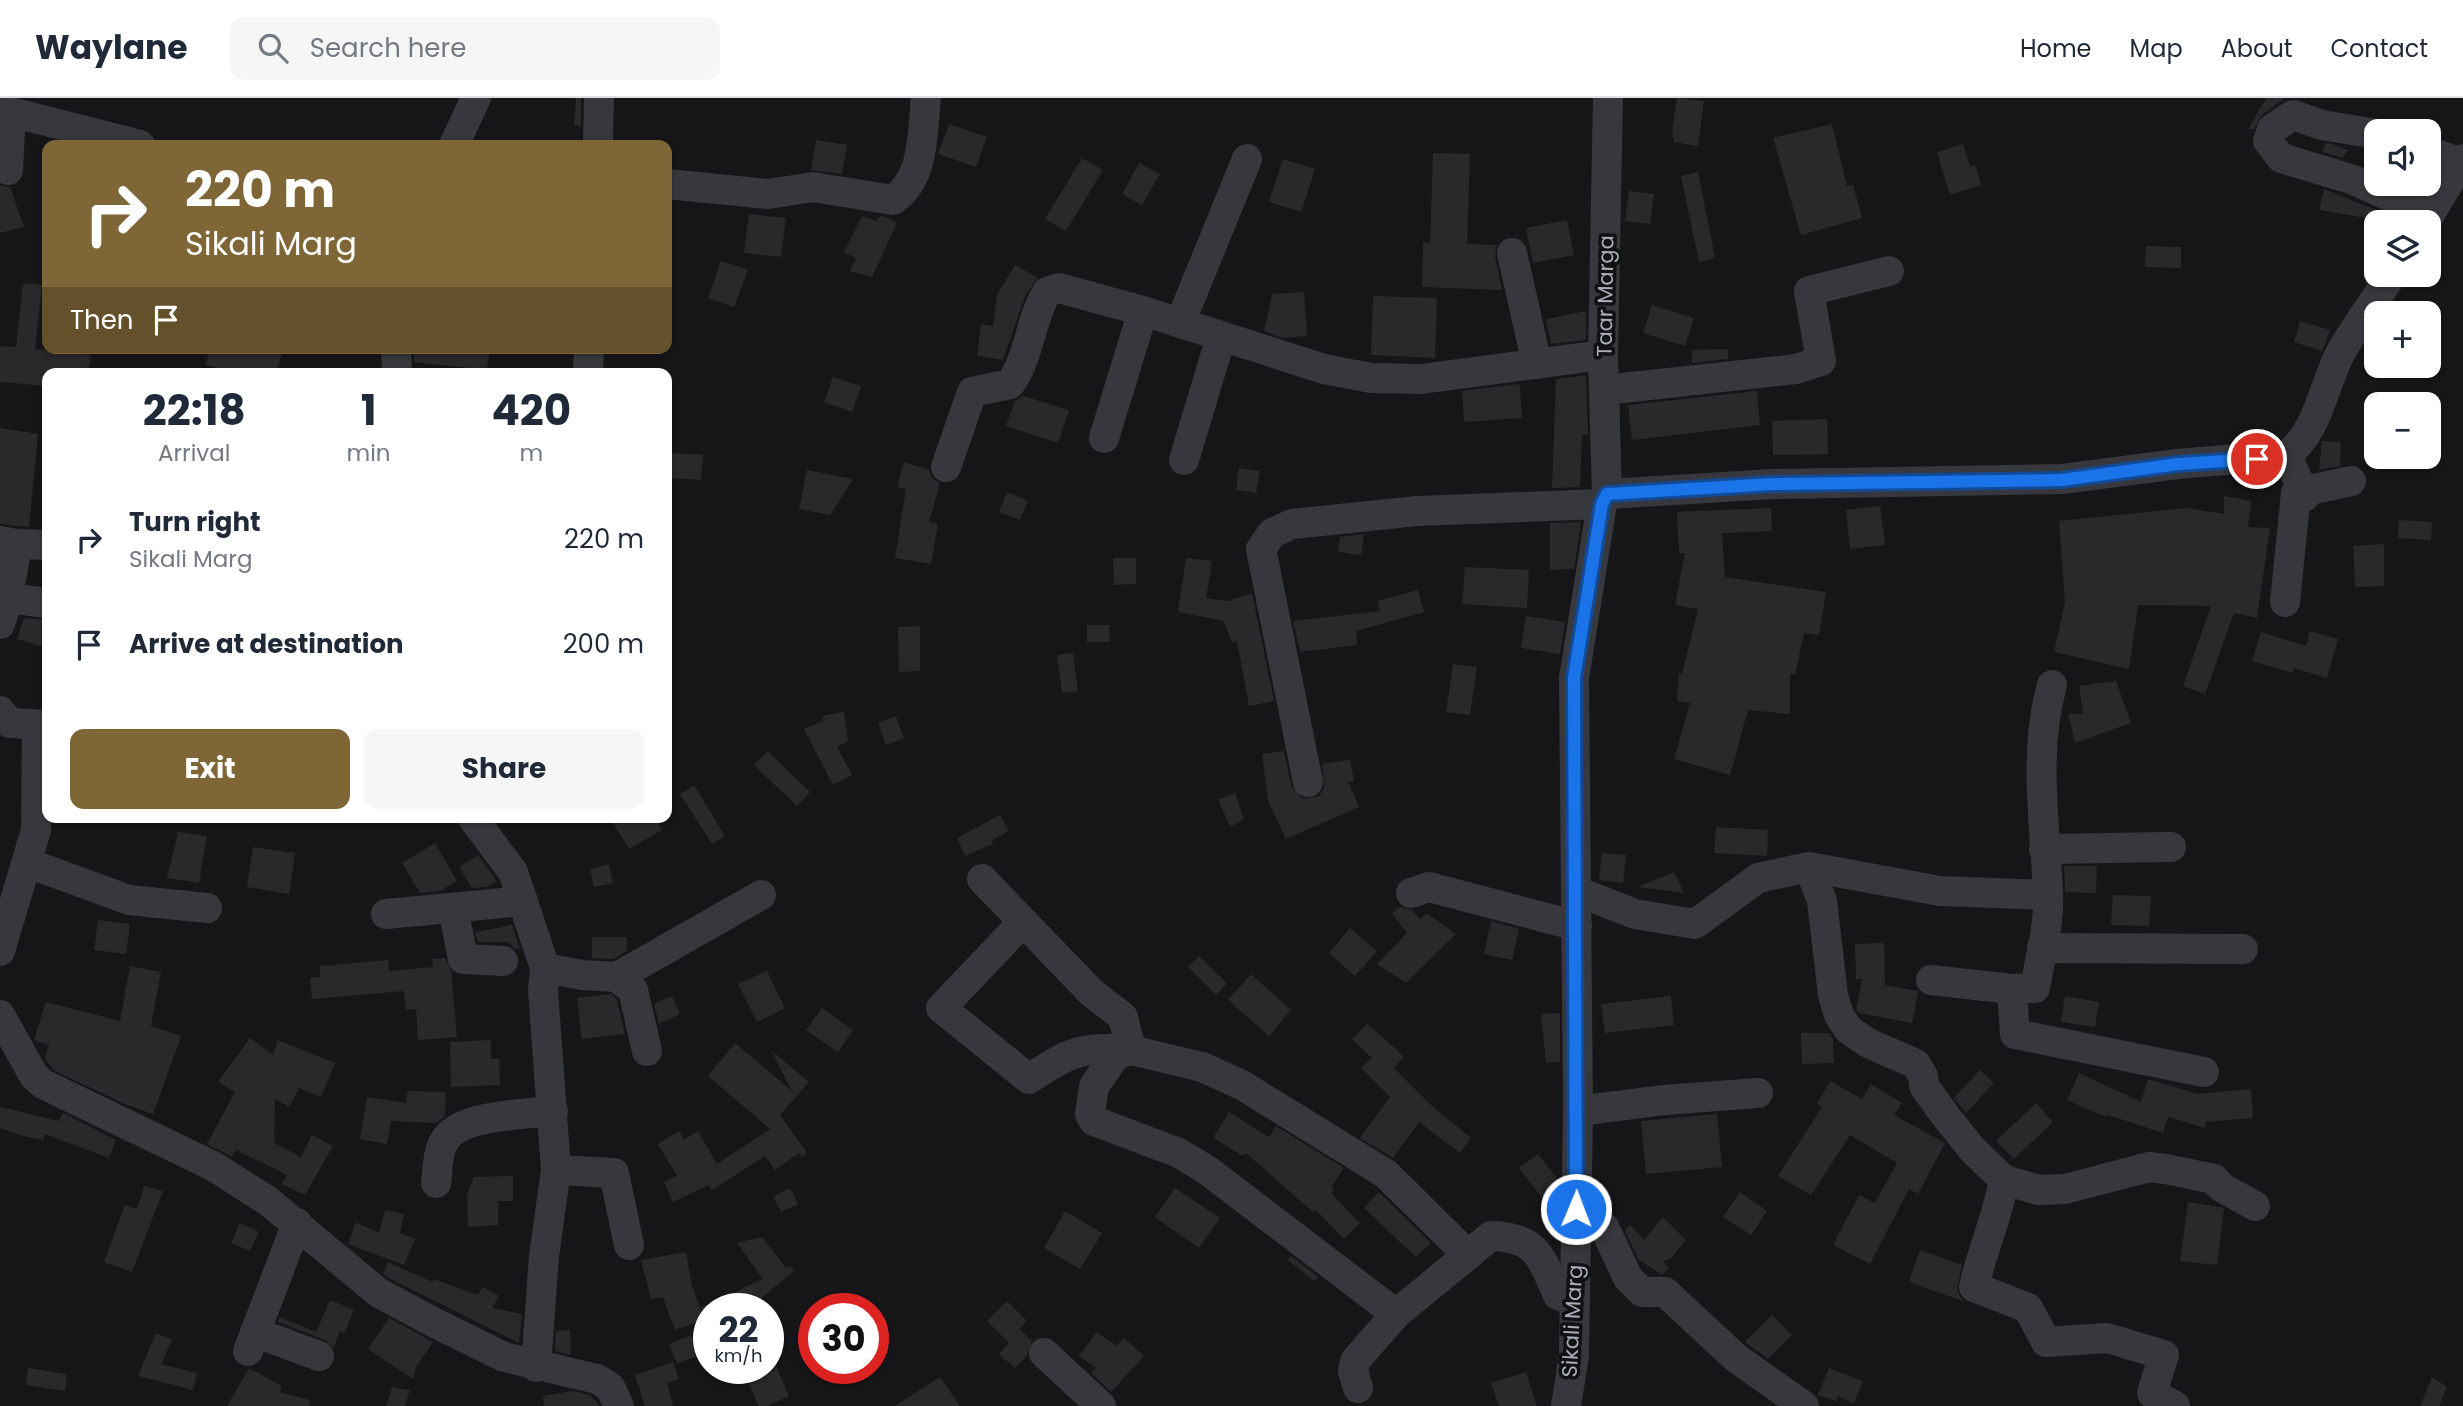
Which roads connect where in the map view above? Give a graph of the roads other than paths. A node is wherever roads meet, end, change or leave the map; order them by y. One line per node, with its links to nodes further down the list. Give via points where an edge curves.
1 (476, 98): 8 (street)
2 (599, 98): 9 (street)
3 (926, 98): 14 (street, via 909,189 892,200 813,187 768,194)
4 (1608, 98): 25 (street, Taar Marga)
5 (5, 109): 7 (street); 13 (street)
6 (2364, 131): 15 (street, via 2293,115 2272,129 2268,141 2281,158)
7 (121, 140)
8 (456, 140)
9 (598, 140)
10 (2441, 155): 12 (street)
11 (1247, 159): 23 (street)
12 (2462, 161): 18 (street)
13 (8, 170)
14 (672, 184)
15 (2364, 186)
16 (2384, 196): 17 (street)
17 (2411, 210)
18 (2432, 210)
19 (1512, 253): 26 (street)
20 (1889, 271): 27 (street, via 1809,290 1821,360 1796,369)
21 (2384, 287): 29 (street, via 2341,352 2299,446)
22 (1143, 311): 23 (street); 28 (street); 31 (street, via 1059,289 1048,292 1020,370 1010,384 972,392)
23 (1180, 323): 24 (street)
24 (1221, 337): 26 (street, via 1324,369 1371,378 1422,379); 30 (street)
25 (1603, 355): 26 (street); 27 (street, Taar Marga)
26 (1537, 364)
27 (1604, 390): 34 (street, Taar Marga)
28 (1104, 438)
29 (2287, 455): 33 (street, via 2305,496); 34 (street, via 2062,480 1773,484)
30 (1184, 460)
31 (946, 467)
32 (2351, 481): 33 (street)
33 (2296, 493): 37 (street)
34 (1604, 499): 42 (street, via 1418,511 1292,524 1272,533 1261,549); 49 (street, Sikali Marg, via 1574,678)
35 (8, 543): 36 (street); 39 (street)
36 (42, 545)
37 (2285, 602)
38 (42, 604): 39 (street)
39 (4, 611)
40 (2052, 685): 45 (street, via 2042,738)
41 (19, 722): 46 (street, via 36,830)
42 (1308, 782)
43 (476, 823): 53 (street, via 513,872)
44 (2171, 847): 45 (street)
45 (2043, 849): 52 (street)
46 (29, 863): 54 (street, via 129,900); 61 (street)
47 (1809, 867): 49 (street, via 1758,878 1695,924 1635,914); 52 (street, via 1940,891); 75 (street, via 1822,901 1839,1015 1848,1029 1868,1043 1916,1064 1924,1086 1944,1114)
48 (982, 879): 57 (street)
49 (1576, 891): 58 (street, Sikali Marg)
50 (1411, 893): 58 (street, via 1429,887)
51 (761, 895): 64 (street)
52 (2048, 895): 59 (street)
53 (523, 901): 55 (street); 63 (street)
54 (206, 908)
55 (453, 908): 56 (street); 62 (street, via 463,959)
56 (386, 914)
57 (1023, 922): 68 (street, via 1091,992 1123,1017); 68 (street, via 941,1008 1029,1079 1067,1055 1093,1047)
58 (1577, 926): 73 (street, Sikali Marg)
59 (2042, 948): 60 (street); 66 (street, via 2035,988)
60 (2243, 949)
61 (0, 951)
62 (503, 961)
63 (545, 968): 64 (street); 72 (street)
64 (617, 977): 69 (street, via 633,989)
65 (1931, 980): 66 (street)
66 (2011, 989): 70 (street, via 2015,1034)
67 (0, 1015): 79 (street, via 43,1084 213,1166)
68 (1131, 1050): 81 (street, via 1202,1067 1275,1105 1386,1174); 83 (street, via 1116,1055 1094,1086 1090,1106 1094,1121 1179,1153 1207,1170)
69 (647, 1051)
70 (2204, 1072)
71 (1758, 1093): 73 (street)
72 (552, 1111): 74 (street); 76 (street, via 460,1127 447,1136)
73 (1578, 1111): 78 (street, Sikali Marg)
74 (556, 1170): 80 (street, via 614,1173); 86 (street)
75 (2004, 1180): 77 (street, via 2039,1190 2065,1189 2149,1167 2214,1179); 92 (street, via 1997,1221 1974,1287 2028,1308 2046,1342 2107,1338 2164,1355 2152,1393)
76 (436, 1183)
77 (2255, 1206)
78 (1576, 1209): 82 (street, Sikali Marg); 91 (street, via 1604,1227 1628,1278 1642,1292 1665,1292 1737,1358)
79 (297, 1223): 85 (street, via 252,1342); 86 (street, via 379,1293 504,1357)
80 (629, 1245)
81 (1468, 1255): 82 (street, via 1491,1236 1528,1243 1544,1263 1558,1295); 83 (street)
82 (1575, 1302): 90 (street, Sikali Marg, via 1574,1355)
83 (1396, 1314): 87 (street, via 1355,1361)
84 (1044, 1353): 89 (street)
85 (319, 1356)
86 (536, 1367): 88 (street, via 597,1379 610,1387)
87 (1358, 1388)
88 (619, 1406)
89 (1101, 1406)
90 (1566, 1406)
91 (1804, 1406)
92 (2175, 1406)

